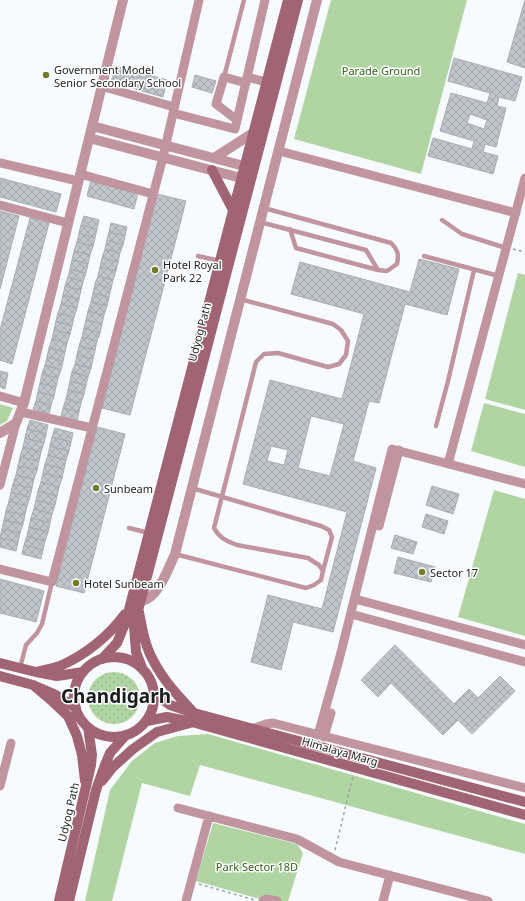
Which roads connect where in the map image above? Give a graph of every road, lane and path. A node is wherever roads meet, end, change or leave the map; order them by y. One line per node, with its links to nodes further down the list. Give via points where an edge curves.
1 (122, 0): 11 (street)
2 (200, 0): 12 (street)
3 (244, 0): 8 (lane)
4 (265, 0): 9 (street)
5 (288, 0): 10 (main road, Udyog Path)
6 (298, 0): 63 (main road, Udyog Path)
7 (317, 0): 18 (street)
8 (224, 77): 9 (street); 13 (street, via 216,104)
9 (246, 80): 10 (street); 13 (street)
10 (266, 82): 15 (main road, Udyog Path)
11 (102, 86): 12 (street); 14 (street)
12 (174, 110): 13 (street, via 235,129); 17 (street)
13 (237, 120)
14 (92, 126): 16 (street); 17 (street)
15 (253, 133): 20 (street); 22 (main road, Udyog Path)
16 (89, 138): 19 (street); 24 (street)
17 (165, 146): 19 (street); 20 (street)
18 (279, 151): 29 (street); 31 (street)
19 (163, 157): 23 (street); 27 (street)
20 (214, 158): 22 (street)
21 (0, 163): 24 (street)
22 (244, 166): 25 (main road, Udyog Path)
23 (212, 170): 25 (street); 30 (main road)
24 (79, 177): 27 (street); 34 (street)
25 (242, 178): 30 (main road, Udyog Path)
26 (525, 178): 31 (street)
27 (153, 194): 49 (street)
28 (0, 205): 34 (street)
29 (264, 208): 33 (street); 41 (lane, via 391,243 399,256 397,264 387,271)
30 (233, 210): 40 (main road, Udyog Path)
31 (516, 213): 36 (street)
32 (442, 220): 36 (lane, via 462,234)
33 (260, 222): 35 (lane); 44 (street)
34 (68, 223): 46 (street)
35 (290, 229): 41 (lane, via 366,250); 41 (lane, via 296,248)
36 (506, 248): 37 (path); 43 (street)
37 (525, 252)
38 (198, 256): 40 (lane)
39 (424, 256): 42 (lane)
40 (220, 261): 57 (main road, Udyog Path)
41 (378, 270)
42 (474, 270): 43 (lane); 48 (lane)
43 (498, 276): 51 (street)
44 (240, 300): 54 (street); 55 (lane, via 334,324 348,341 346,355 339,364 328,367 278,353 264,354 256,362)
45 (0, 396): 46 (street)
46 (22, 407): 47 (street); 49 (street)
47 (16, 423): 50 (street); 53 (street)
48 (436, 426)
49 (92, 428): 61 (street)
50 (0, 433)
51 (448, 464): 52 (street); 62 (street, via 399,450)
52 (525, 484)
53 (0, 485)
54 (192, 488): 55 (lane); 58 (street)
55 (222, 497): 60 (lane, via 214,528 217,534 237,545 308,558); 60 (lane, via 329,530 332,537)
56 (129, 528): 57 (lane)
57 (149, 533): 63 (main road, Udyog Path)
58 (175, 554): 60 (lane, via 306,588 321,580); 63 (street, via 161,584 148,599)
59 (0, 569): 61 (street)
60 (323, 571)
61 (52, 582): 71 (lane, via 42,624 26,645)
62 (357, 600): 64 (street); 65 (street)
63 (136, 606): 68 (main road, Udyog Path, via 126,621 117,643); 72 (main road, Udyog Path, via 136,652); 73 (main road, via 89,650 59,666); 79 (main road, via 152,660)
64 (353, 615): 66 (street); 84 (street)
65 (434, 620): 66 (street); 67 (street)
66 (429, 636): 69 (street)
67 (525, 645)
68 (102, 659): 72 (main road, via 129,660); 74 (main road)
69 (525, 662)
70 (0, 663): 71 (main road)
71 (20, 668): 73 (main road)
72 (143, 670): 77 (main road, via 151,682)
73 (36, 672): 74 (main road, via 57,676)
74 (83, 672): 78 (main road, via 78,679 74,697)
75 (0, 676): 76 (main road)
76 (33, 685): 78 (main road); 89 (main road, via 68,716 77,736)
77 (154, 693): 79 (main road, Himalaya Marg); 80 (main road)
78 (76, 708): 81 (main road)
79 (193, 718): 80 (main road, Himalaya Marg, via 167,717); 82 (main road, Himalaya Marg); 86 (main road, Himalaya Marg); 89 (main road, via 157,732 133,749)
80 (147, 721): 83 (main road, via 139,729)
81 (88, 727): 83 (main road, via 100,735); 89 (main road, Udyog Path, via 92,755)
82 (252, 729): 84 (street, via 273,723); 90 (main road, Himalaya Marg)
83 (125, 736): 89 (main road, Udyog Path, via 110,753)
84 (321, 736): 88 (street)
85 (11, 743): 87 (street)
86 (356, 768): 92 (main road, Himalaya Marg); 94 (path)
87 (0, 783)
88 (525, 788)
89 (91, 789): 97 (main road, Udyog Path); 98 (main road, Udyog Path)
90 (525, 802)
91 (178, 808): 93 (street)
92 (525, 815)
93 (209, 816): 94 (street, via 297,838); 96 (street)
94 (332, 858): 95 (street)
95 (390, 875): 103 (street); 104 (street)
96 (191, 882): 99 (street); 100 (path)
97 (59, 901)
98 (69, 901)
99 (186, 901)
100 (258, 901)
101 (263, 901): 102 (street)
102 (277, 901)
103 (383, 901)
104 (488, 901)

